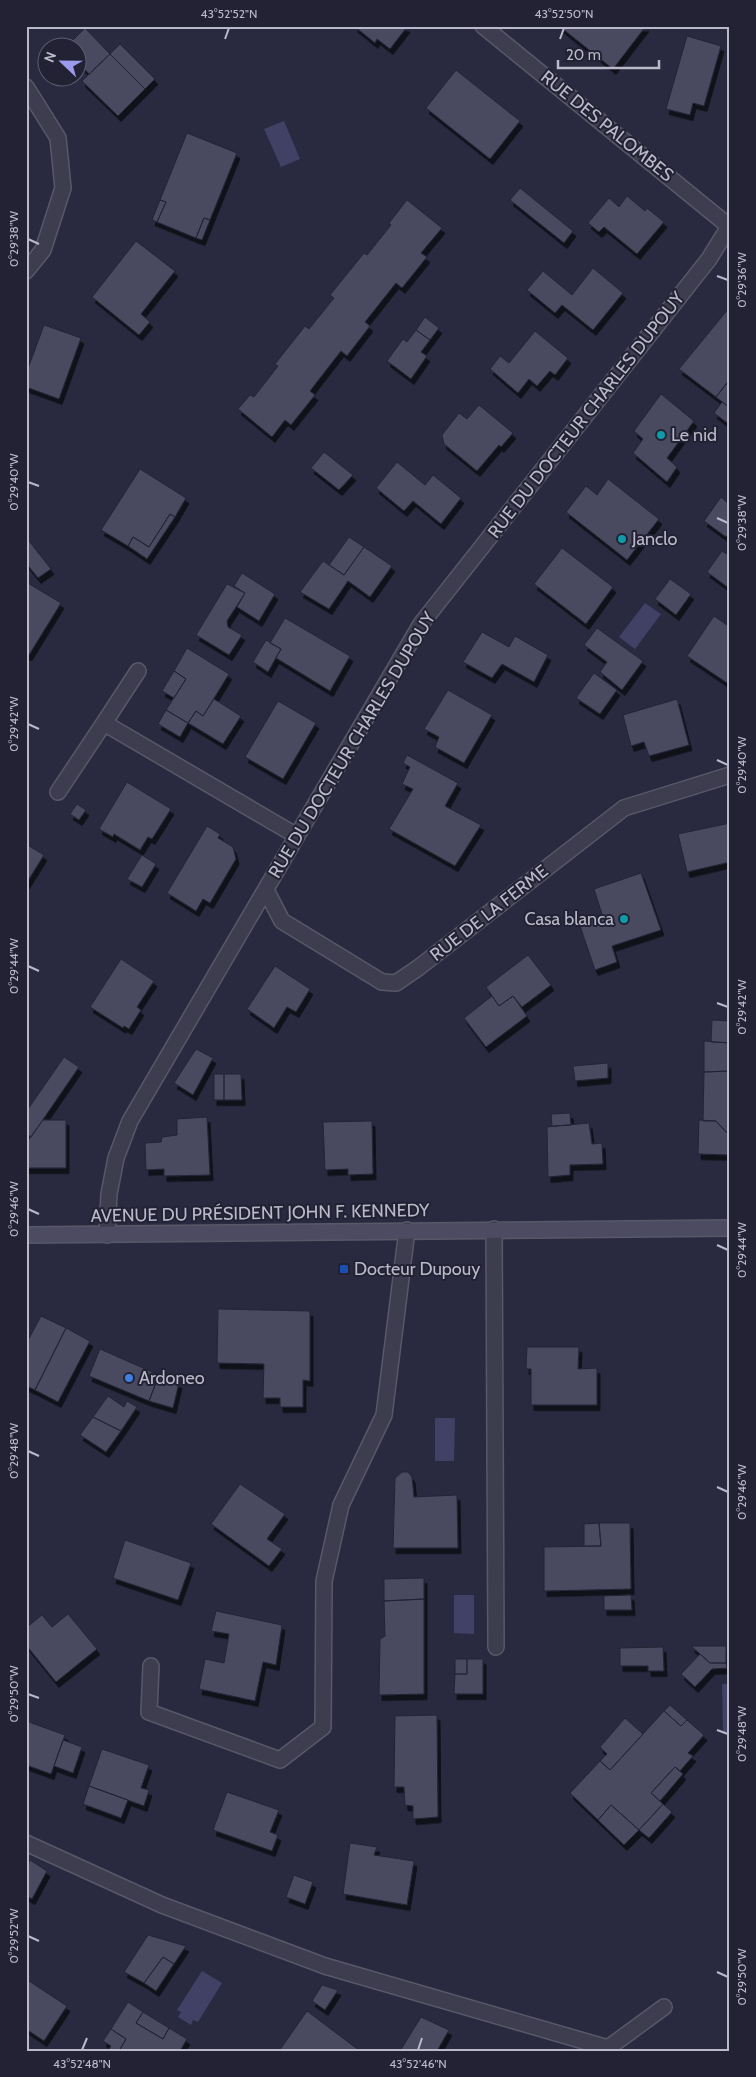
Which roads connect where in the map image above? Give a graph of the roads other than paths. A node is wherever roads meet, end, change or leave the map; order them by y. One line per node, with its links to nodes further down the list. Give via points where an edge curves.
1 (483, 26): 3 (street, RUE DES PALOMBES)
2 (26, 87): 4 (street, via 58,138 63,188 43,250)
3 (730, 226): 9 (street, RUE DU DOCTEUR CHARLES DUPOUY, via 709,259 421,624)
4 (26, 271)
5 (138, 670): 6 (street)
6 (104, 723): 8 (street); 9 (street)
7 (730, 775): 10 (street, RUE DE LA FERME, via 624,808 396,983 382,982 282,921)
8 (58, 792)
9 (297, 836): 10 (street, RUE DU DOCTEUR CHARLES DUPOUY)
10 (266, 890): 15 (street, RUE DU DOCTEUR CHARLES DUPOUY, via 130,1122 116,1158)
11 (730, 1228): 12 (main road, AVENUE DU PRÉSIDENT JOHN F. KENNEDY)
12 (494, 1229): 13 (main road, AVENUE DU PRÉSIDENT JOHN F. KENNEDY); 16 (street)
13 (407, 1230): 15 (main road, AVENUE DU PRÉSIDENT JOHN F. KENNEDY); 17 (street, via 384,1416 341,1505 324,1580 323,1727 280,1760 149,1712)
14 (26, 1235): 15 (main road, AVENUE DU PRÉSIDENT JOHN F. KENNEDY)
15 (106, 1235)
16 (496, 1647)
17 (151, 1666)
18 (26, 1843): 19 (street, via 162,1905 325,1966 608,2048)
19 (664, 2007)

